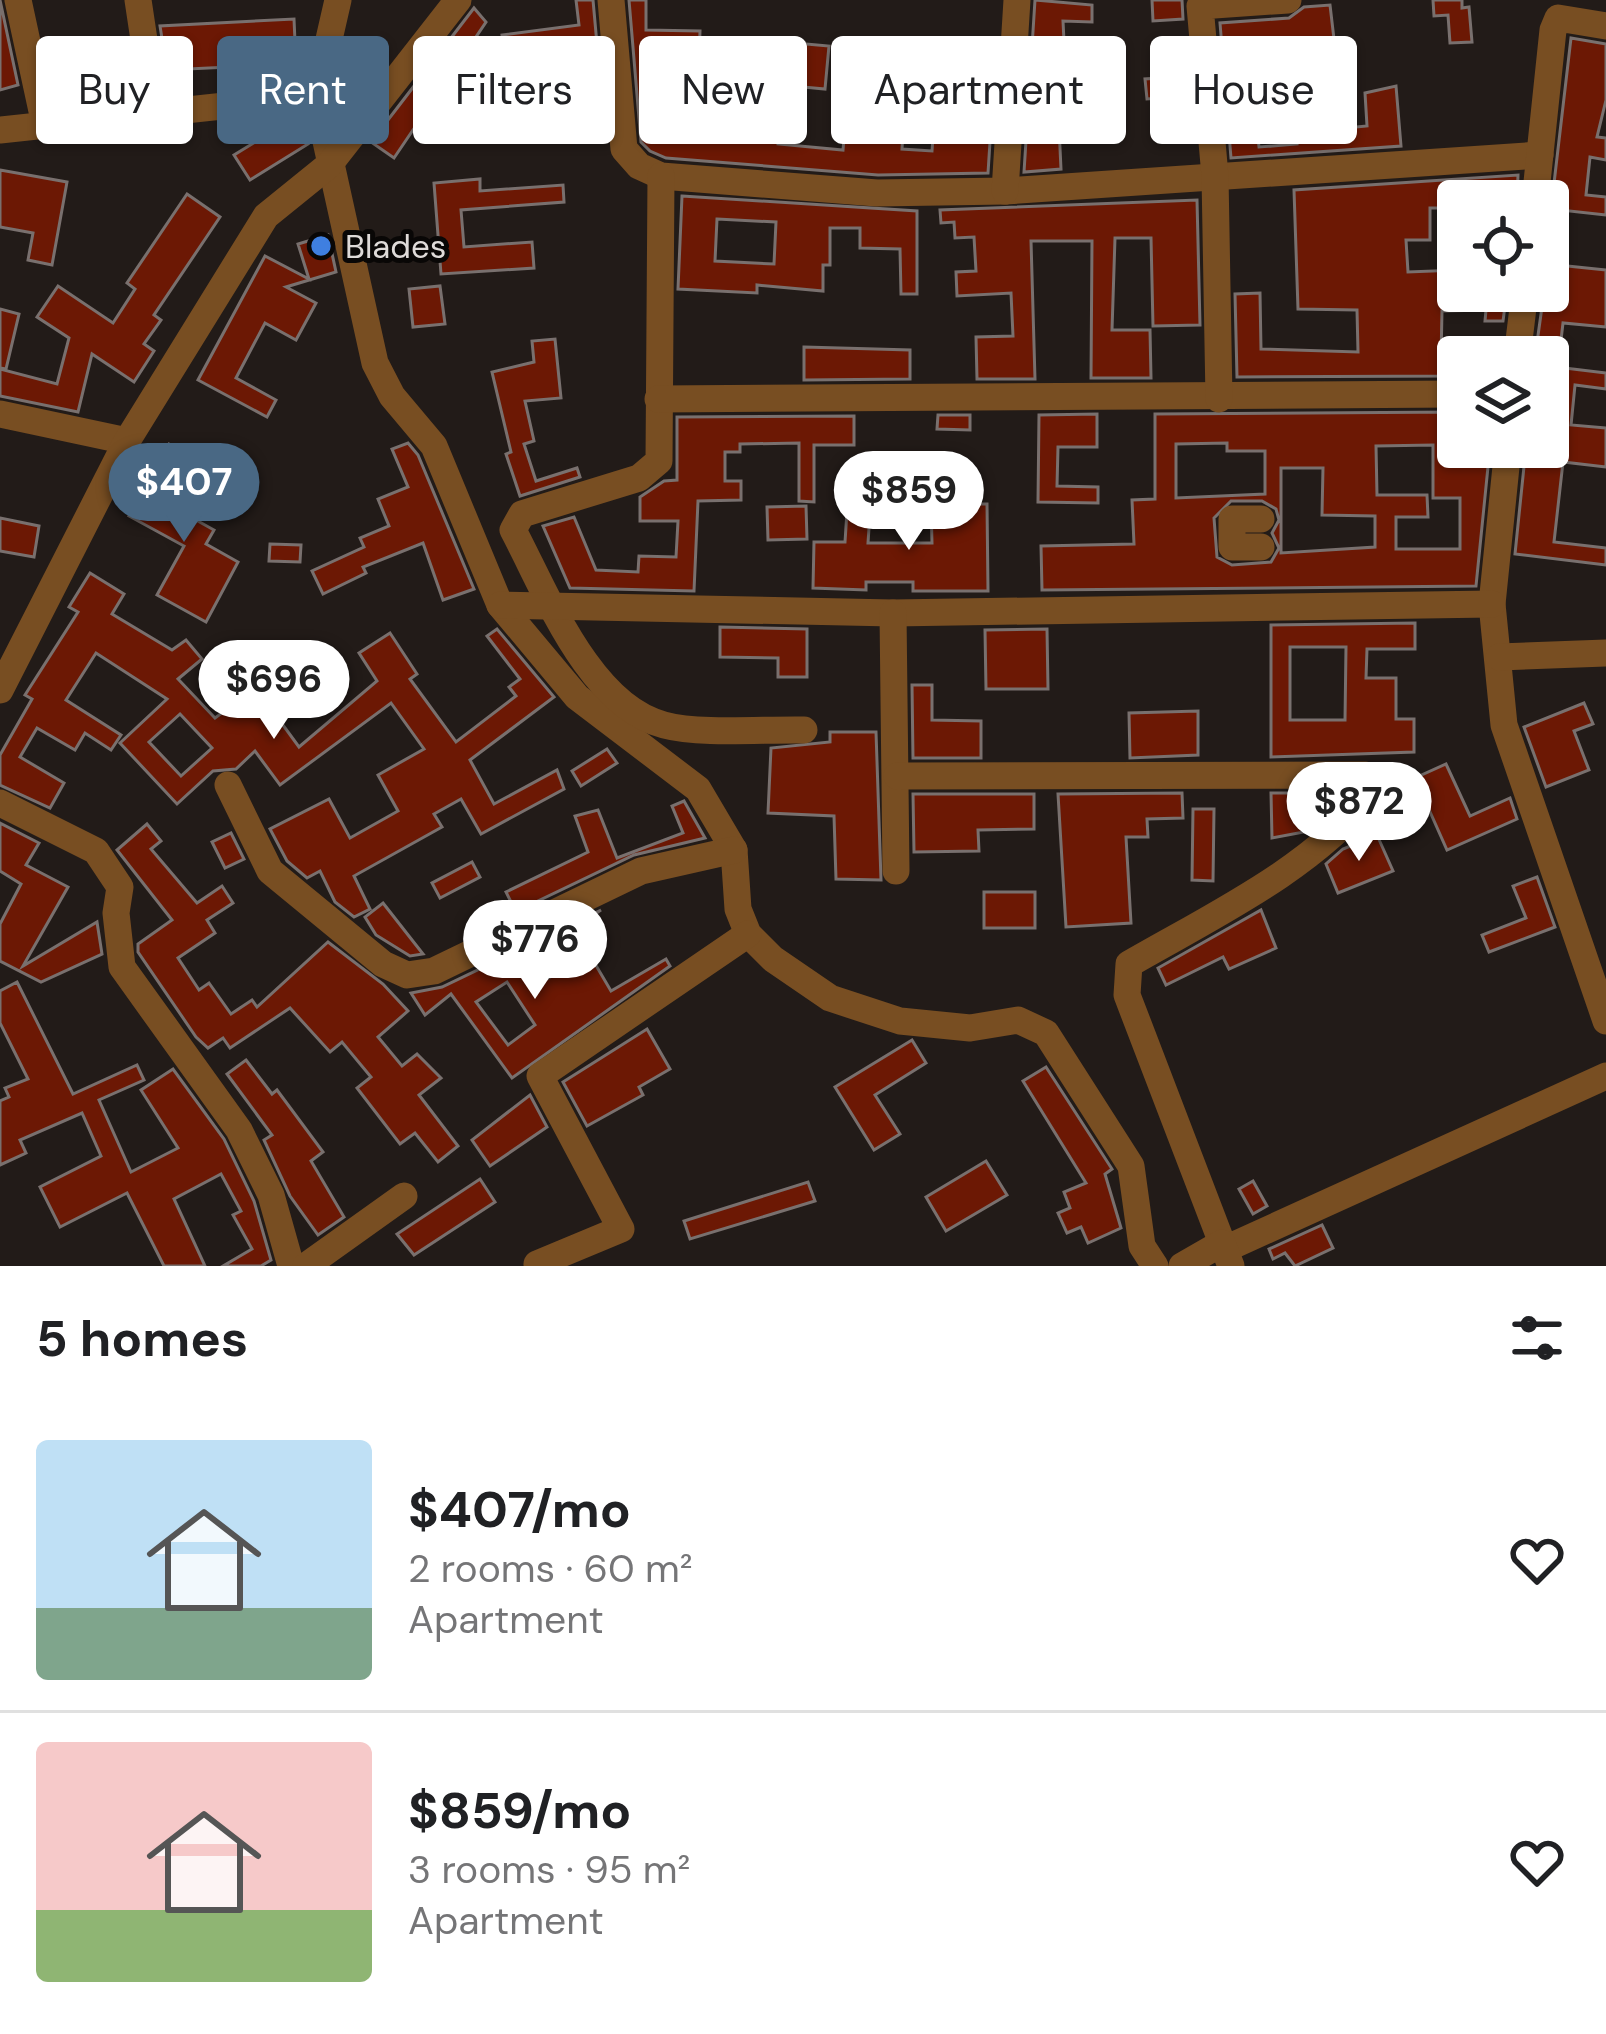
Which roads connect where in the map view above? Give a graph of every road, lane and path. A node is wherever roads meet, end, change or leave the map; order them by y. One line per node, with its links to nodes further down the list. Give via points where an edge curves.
1 (18, 0): 12 (street)
2 (137, 0): 10 (street)
3 (338, 0): 11 (street)
4 (458, 0): 17 (street)
5 (611, 0): 18 (street, via 623,149)
6 (1017, 0): 21 (street)
7 (1288, 0): 19 (street, via 1200,6)
8 (1561, 6): 9 (street); 16 (street)
9 (1606, 26)
10 (142, 36)
11 (330, 36)
12 (36, 83)
13 (36, 126): 14 (street)
14 (0, 130)
15 (325, 144): 17 (street)
16 (1540, 155): 19 (street); 20 (street)
17 (329, 165): 26 (street, via 266,216); 29 (street, via 374,363 434,446)
18 (661, 176): 21 (street, via 878,193); 24 (street)
19 (1215, 176): 21 (street); 23 (street)
20 (1537, 180)
21 (1006, 191)
22 (1437, 394): 23 (street)
23 (1220, 398): 24 (street)
24 (658, 399): 30 (street, via 659,460 652,471 513,522)
25 (0, 414): 26 (street)
26 (127, 440): 32 (street)
27 (1506, 468): 28 (street)
28 (1492, 604): 31 (street); 34 (street)
29 (500, 605): 30 (street); 40 (street, via 577,697 698,789)
30 (556, 610): 31 (street); 36 (street, via 582,660 638,713 664,726)
31 (893, 613): 37 (street)
32 (10, 648): 35 (street)
33 (1606, 653): 34 (street)
34 (1499, 657): 43 (street, via 1504,725)
35 (0, 690)
36 (804, 730)
37 (897, 776): 41 (street); 47 (street, via 1366,775 1372,794 1357,812 1275,878 1129,964 1127,995)
38 (227, 785): 40 (street, via 269,871 406,975 434,971 640,872)
39 (0, 803): 50 (street, via 96,851 120,887 122,967 239,1130 271,1195)
40 (734, 850): 42 (street)
41 (896, 871)
42 (748, 934): 48 (street, via 830,998 900,1021 970,1028 1018,1020 1046,1033 1131,1166); 49 (street, via 540,1076 621,1229)
43 (1596, 959): 44 (street)
44 (1606, 1021)
45 (1606, 1076): 47 (street)
46 (404, 1196): 51 (street)
47 (1226, 1255): 52 (street)
48 (1141, 1259)
49 (537, 1264)
50 (291, 1266)
51 (306, 1266)
52 (1182, 1266)

